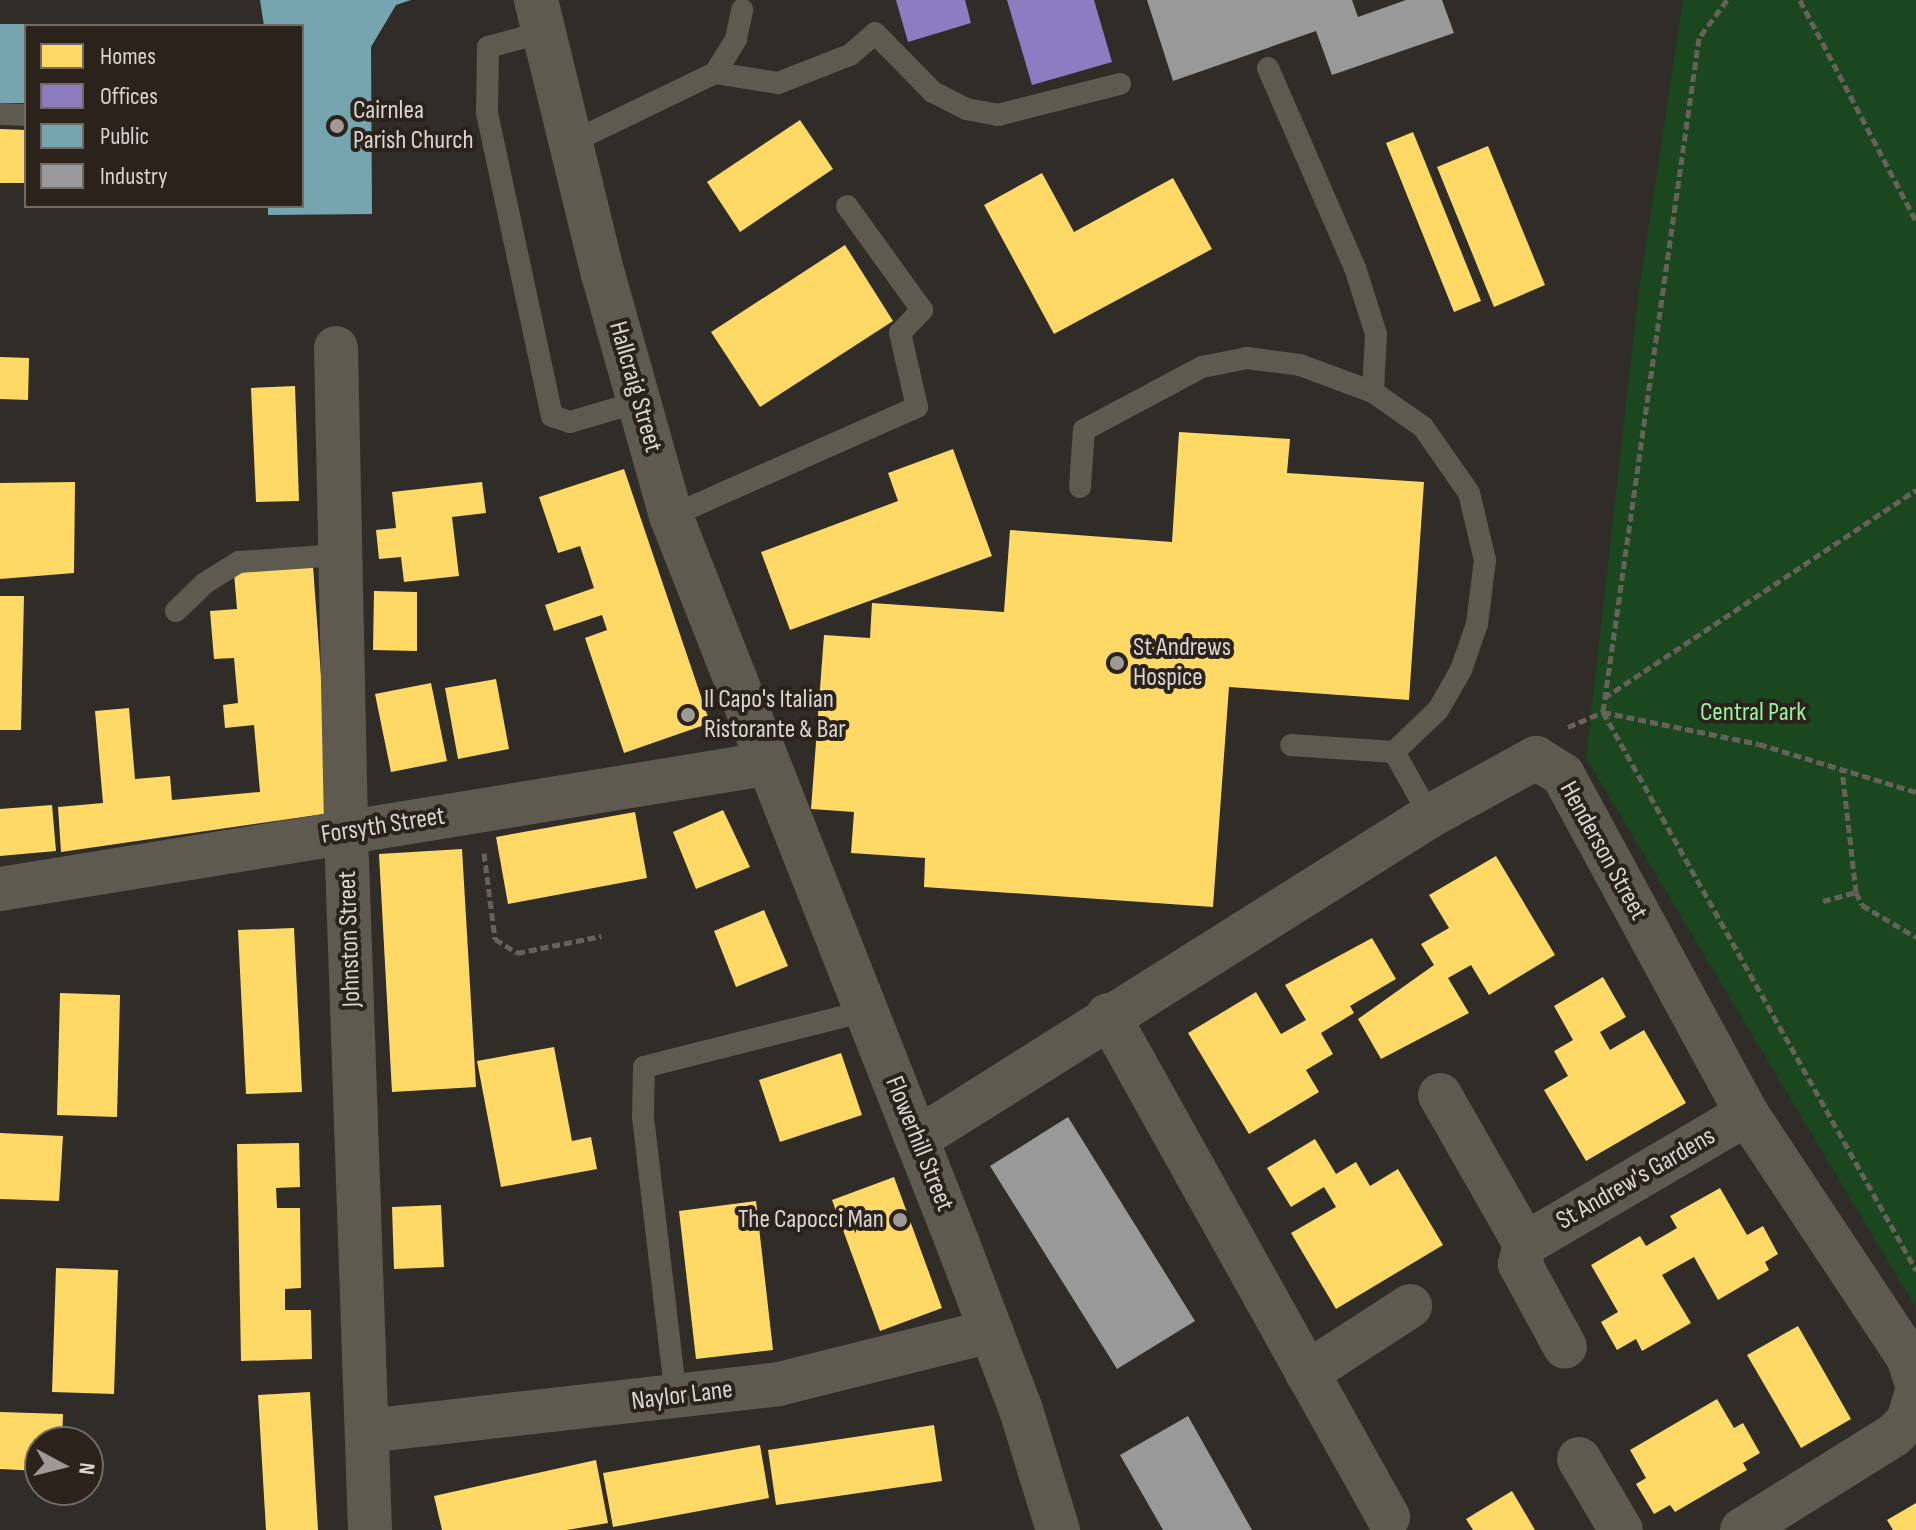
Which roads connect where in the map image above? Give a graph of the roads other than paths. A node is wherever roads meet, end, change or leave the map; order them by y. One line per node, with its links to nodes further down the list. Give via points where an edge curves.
1 (742, 10): 4 (lane, via 736,39)
2 (540, 16): 8 (street, Hallcraig Street); 12 (lane, via 488,47 487,113 552,416 570,422)
3 (1268, 68): 11 (lane, via 1355,268 1376,334)
4 (715, 73): 5 (lane, via 778,83 850,55 875,33 933,92 967,109 998,115); 8 (lane)
5 (1120, 84)
6 (0, 114): 7 (lane)
7 (24, 115)
8 (572, 142): 12 (street, Hallcraig Street)
9 (847, 206): 14 (lane, via 922,310 900,333 917,407)
10 (336, 348): 15 (street, Johnston Street)
11 (1373, 392): 13 (lane, via 1300,365 1247,358 1202,367 1084,430); 18 (lane, via 1423,427 1469,493 1485,560 1477,624 1461,670 1438,710)
12 (638, 402): 14 (street, Hallcraig Street)
13 (1080, 487)
14 (671, 516): 19 (street, Hallcraig Street)
15 (340, 555): 16 (lane, via 239,562 205,583); 21 (street, Johnston Street)
16 (176, 611)
17 (1291, 745): 18 (lane)
18 (1394, 752): 20 (lane)
19 (765, 764): 21 (street, Forsyth Street); 23 (street, Flowerhill Street)
20 (1430, 816): 24 (street, Henderson Street, via 1199,964); 26 (street, Henderson Street, via 1536,758 1563,775)
21 (346, 832): 22 (street, Forsyth Street); 36 (street, Johnston Street)
22 (0, 889)
23 (866, 1011): 27 (street, Flowerhill Street); 35 (lane, via 644,1067 643,1117)
24 (1108, 1015): 27 (street, Henderson Street); 32 (street)
25 (1440, 1095): 28 (street)
26 (1747, 1114): 28 (street, St Andrew's Gardens); 33 (street, Henderson Street, via 1908,1357)
27 (917, 1139): 30 (street, Flowerhill Street)
28 (1525, 1244): 31 (street, via 1520,1264)
29 (1410, 1306): 32 (street)
30 (991, 1331): 35 (street, Naylor Lane, via 779,1384); 40 (street, Flowerhill Street)
31 (1565, 1347)
32 (1307, 1373): 38 (street)
33 (1916, 1381)
34 (1916, 1395): 42 (street, via 1908,1421 1894,1435)
35 (676, 1398): 36 (street, Naylor Lane)
36 (367, 1431): 39 (street, Johnston Street)
37 (1579, 1459): 41 (street)
38 (1388, 1517)
39 (370, 1530)
40 (1058, 1530)
41 (1621, 1530)
42 (1742, 1530)

